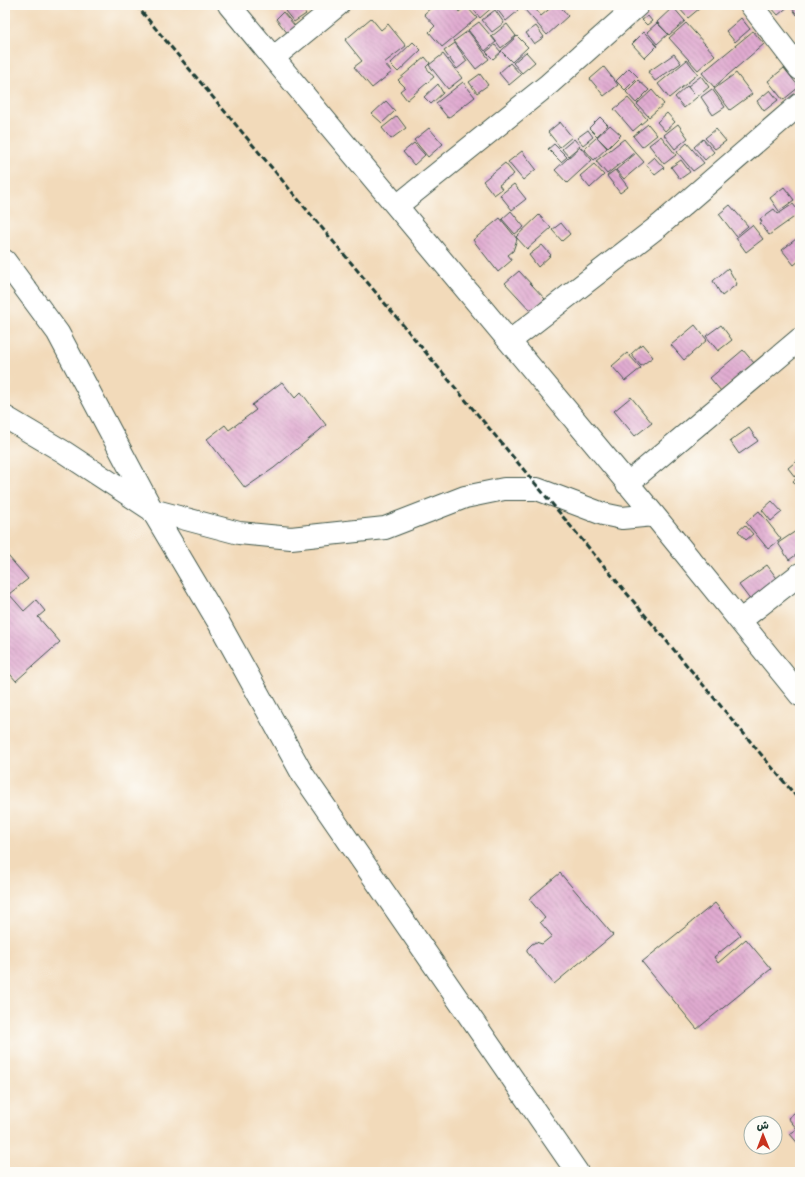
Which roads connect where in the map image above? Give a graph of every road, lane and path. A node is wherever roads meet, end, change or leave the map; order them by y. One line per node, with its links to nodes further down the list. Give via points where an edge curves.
1 (229, 5): 5 (street)
2 (338, 5): 5 (street)
3 (638, 5): 8 (street, via 549,84)
4 (751, 5): 6 (street)
5 (274, 58): 8 (street)
6 (800, 69)
7 (800, 104): 11 (street, via 660,225)
8 (397, 206): 11 (street)
9 (5, 261): 14 (street, via 58,333)
10 (800, 339): 13 (street)
11 (510, 341): 13 (street)
12 (5, 417): 14 (street)
13 (627, 484): 15 (street)
14 (152, 510): 15 (street, via 239,533 291,538 385,528 466,497 504,489 537,489 603,514 622,518); 19 (street, via 219,623 303,775)
15 (654, 515): 17 (street)
16 (800, 574): 17 (street)
17 (741, 620): 18 (street)
18 (800, 695)
19 (577, 1172)

